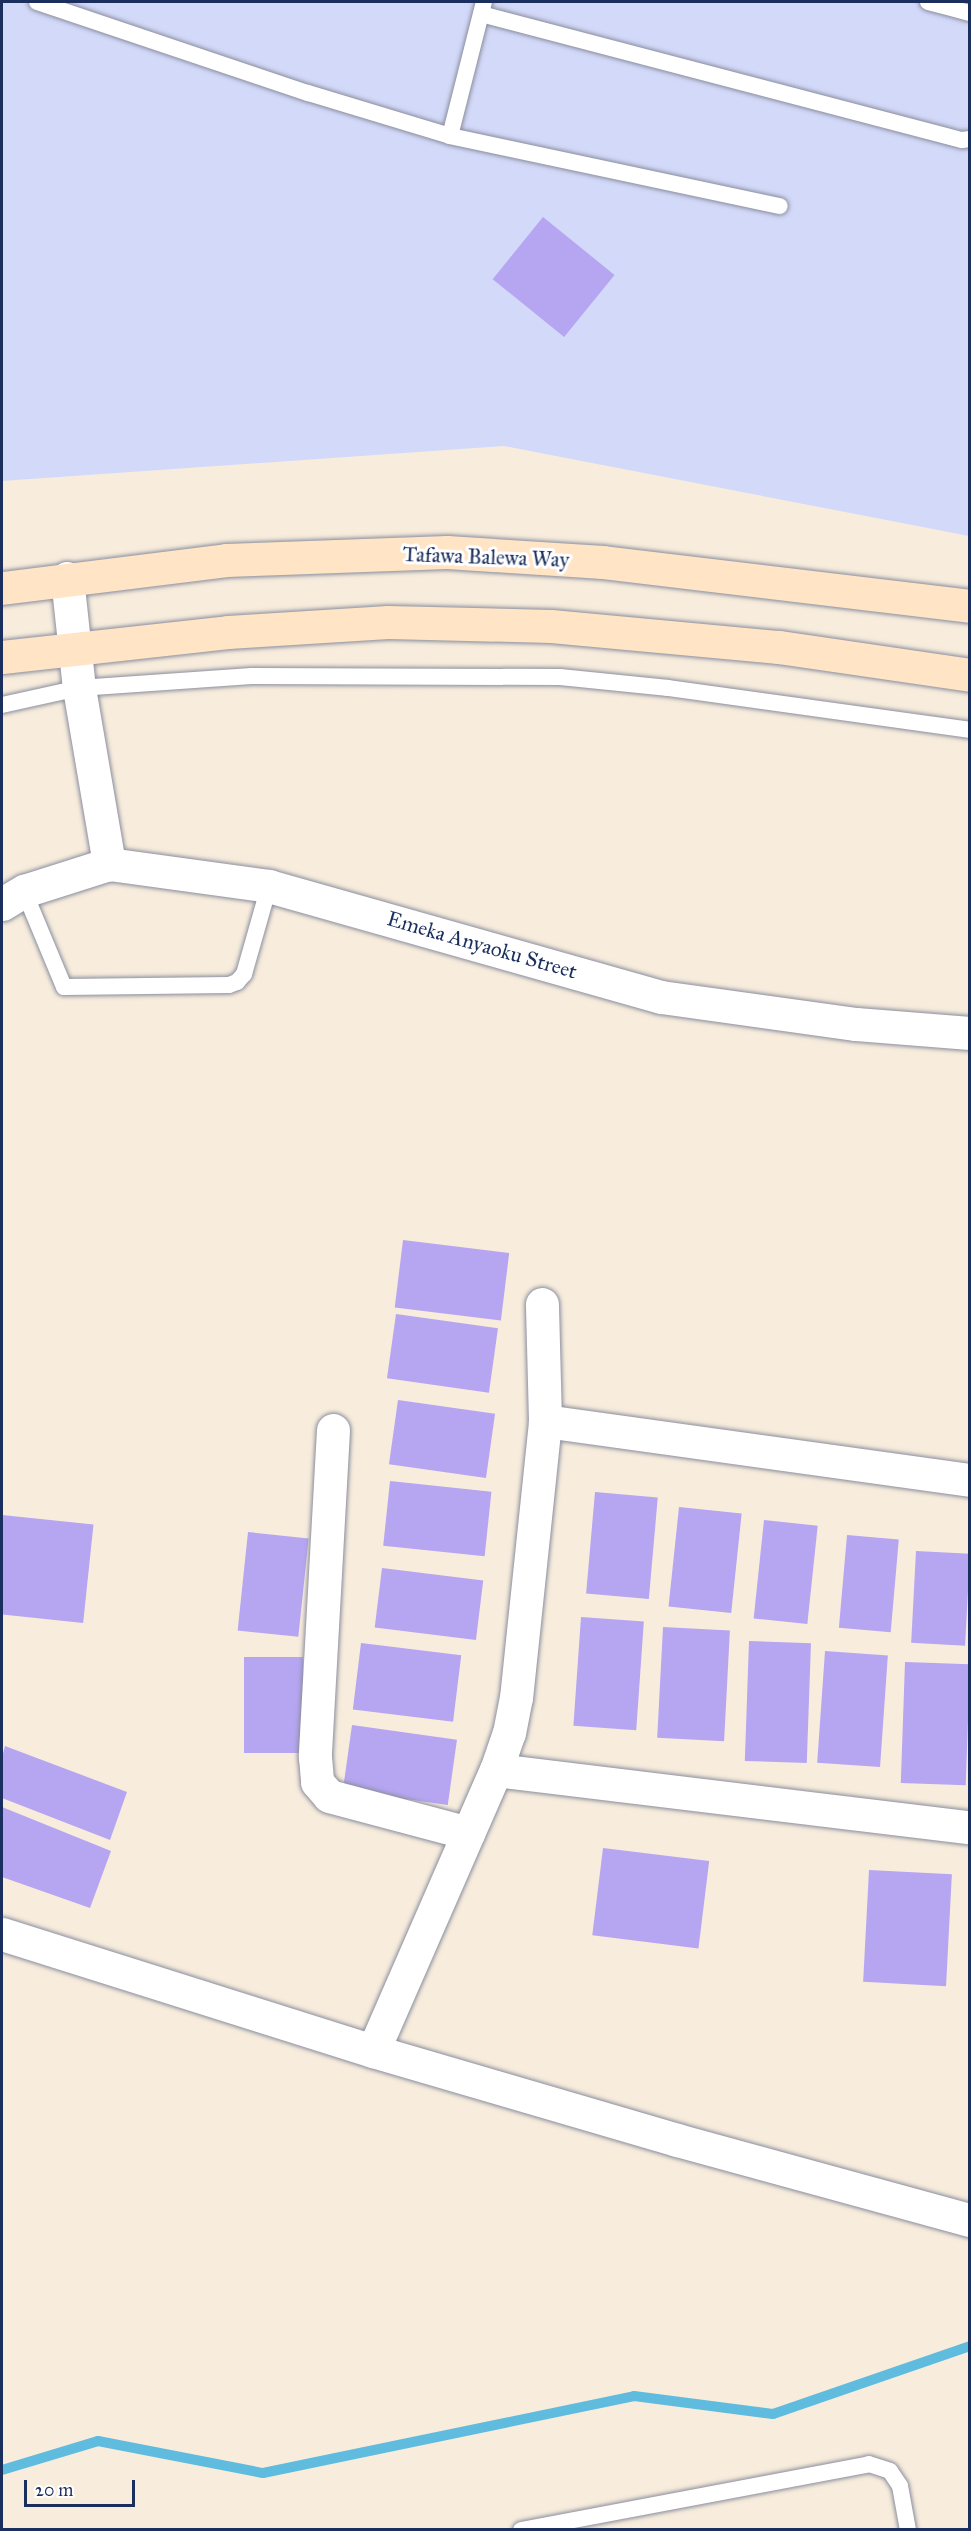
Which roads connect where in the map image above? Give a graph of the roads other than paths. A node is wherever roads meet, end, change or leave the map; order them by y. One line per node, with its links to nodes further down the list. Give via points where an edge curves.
1 (37, 2): 5 (lane)
2 (928, 2): 4 (lane)
3 (483, 8): 5 (lane); 6 (lane)
4 (969, 13)
5 (450, 136): 7 (lane)
6 (969, 139)
7 (780, 206)
8 (67, 578): 9 (main road, Tafawa Balewa Way); 10 (main road, Tafawa Balewa Way, via 226,560 447,552 603,562); 11 (street)
9 (2, 588)
10 (969, 606)
11 (74, 647): 12 (main road); 13 (main road, via 388,622 551,626 779,647); 14 (street)
12 (2, 657)
13 (969, 675)
14 (80, 688): 15 (lane); 16 (lane, via 252,676 560,677); 17 (street)
15 (2, 705)
16 (969, 730)
17 (109, 864): 18 (street, Emeka Anyaoku Street); 19 (street, Emeka Anyaoku Street)
18 (269, 886): 19 (lane, via 244,974 229,985 64,987); 20 (street, Emeka Anyaoku Street, via 661,997 856,1024)
19 (13, 898)
20 (969, 1033)
21 (542, 1305): 22 (street)
22 (545, 1421): 24 (street); 25 (street, via 516,1698)
23 (333, 1430): 27 (street, via 315,1757 317,1782 329,1796)
24 (969, 1480)
25 (496, 1770): 26 (street); 27 (street)
26 (969, 1827)
27 (468, 1833): 29 (street)
28 (2, 1934): 29 (street)
29 (373, 2051): 30 (street)
30 (969, 2220)
31 (521, 2529): 32 (lane, via 869,2464 890,2471 900,2486)
32 (908, 2529)

